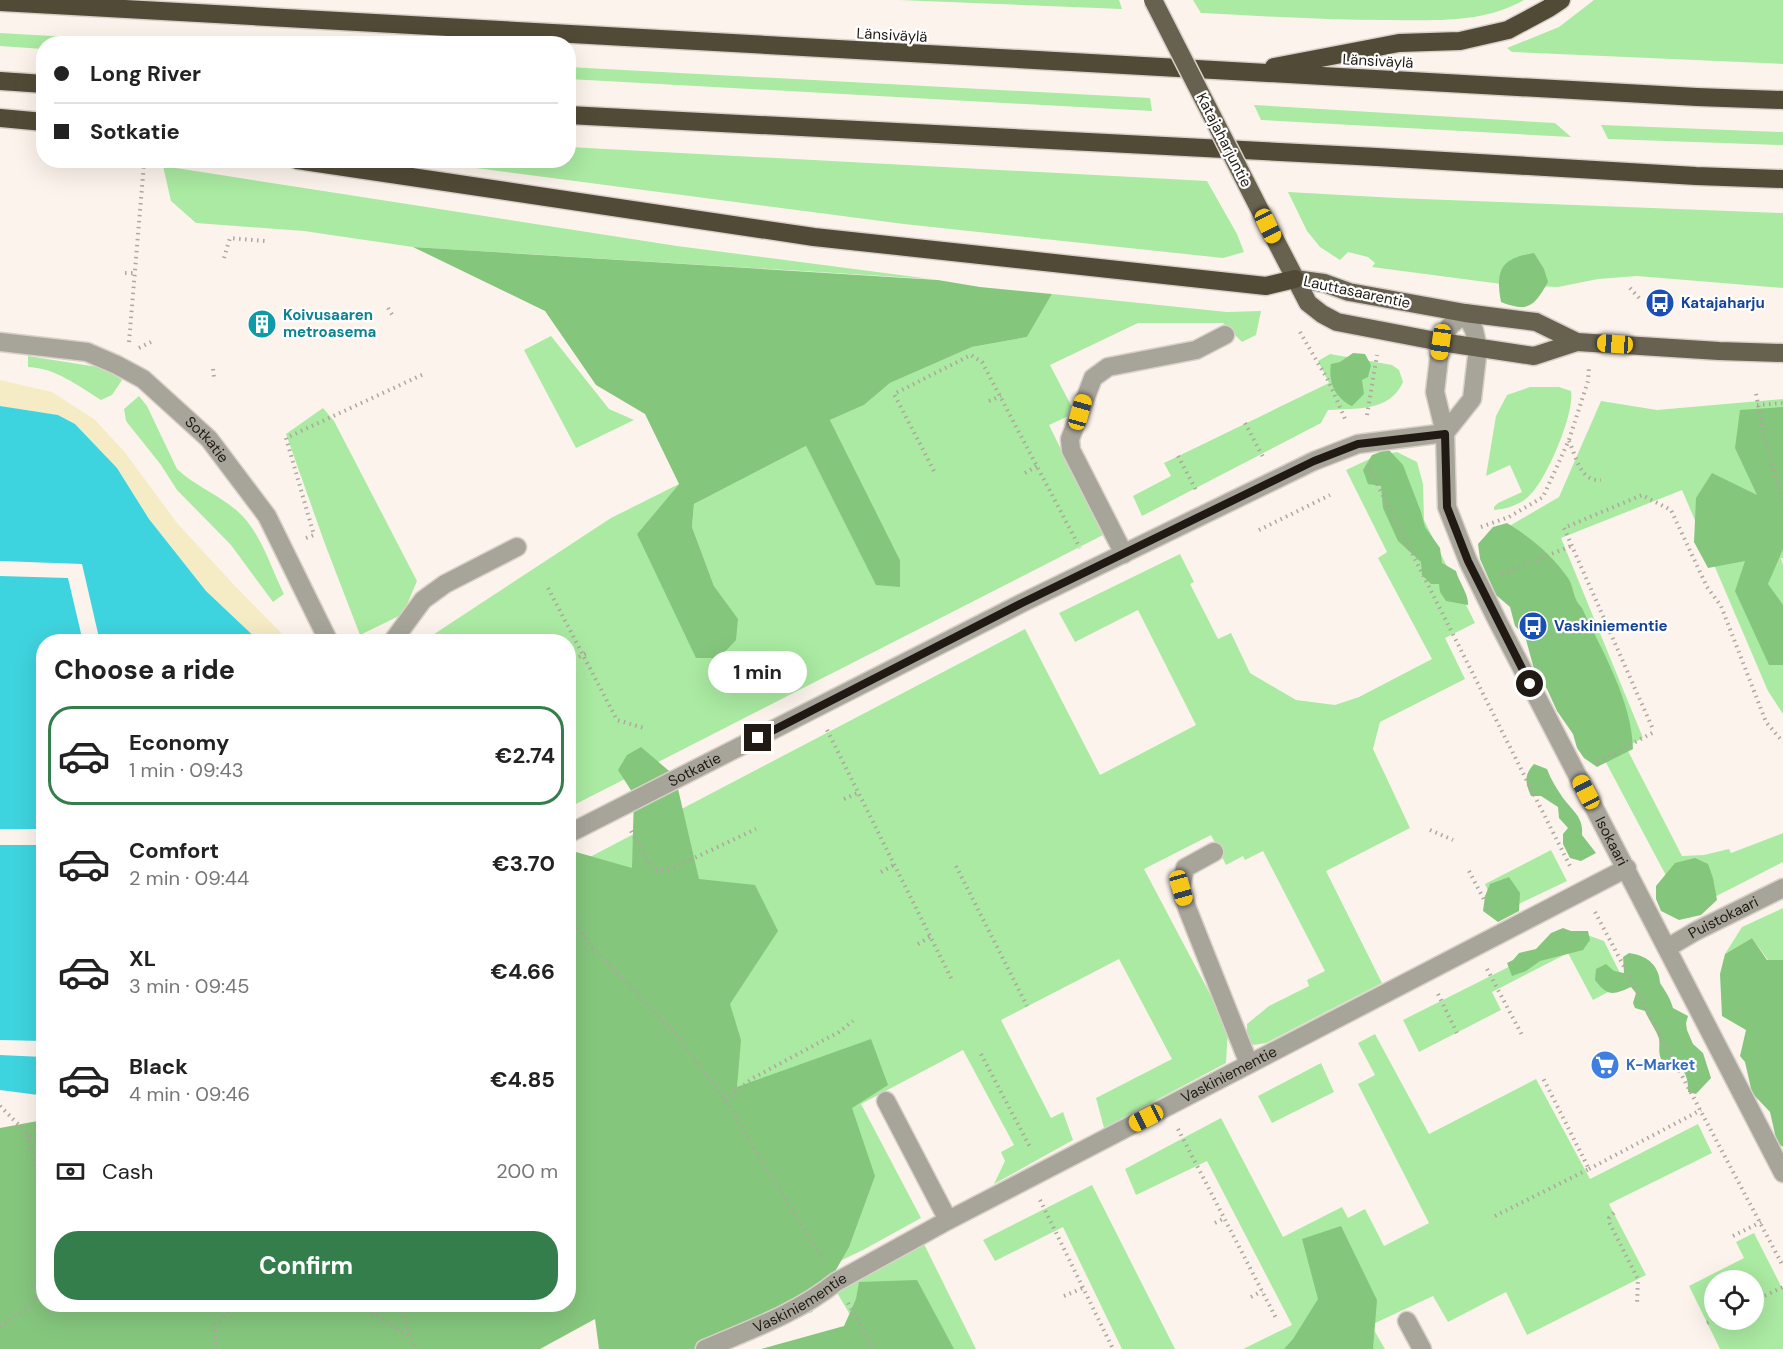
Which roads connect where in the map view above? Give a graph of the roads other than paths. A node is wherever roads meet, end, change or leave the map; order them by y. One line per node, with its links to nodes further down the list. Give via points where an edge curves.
1 (1153, 0): 13 (main road, Katajaharjuntie, bridge)
2 (1561, 0): 4 (highway, via 1508,30 1460,41 1399,43)
3 (0, 2): 4 (highway, Länsiväylä)
4 (1246, 72): 7 (highway, Länsiväylä)
5 (0, 81): 6 (highway)
6 (36, 83)
7 (1783, 100)
8 (576, 114): 12 (highway)
9 (0, 118): 10 (highway)
10 (36, 121)
11 (351, 168): 13 (highway, via 814,237 1266,286)
12 (1783, 179)
13 (1295, 279): 14 (main road, Lauttasaarentie); 17 (main road, Lauttasaarentie, via 1308,303 1337,322)
14 (1465, 313): 17 (street, via 1450,326); 18 (main road, Lauttasaarentie, via 1536,322); 19 (street)
15 (1225, 335): 23 (street, via 1196,350 1108,367 1093,378 1070,439 1071,450)
16 (0, 342): 24 (street, Sotkatie, via 87,352 117,365 138,376 209,439 267,516)
17 (1441, 342): 19 (main road, Lauttasaarentie); 21 (street, Isokaari, via 1435,392)
18 (1584, 342): 19 (main road, Lauttasaarentie, via 1534,356); 20 (main road, Lauttasaarentie)
19 (1478, 348): 21 (street, via 1472,399)
20 (1783, 353)
21 (1445, 434): 23 (street, Sotkatie, via 1358,444 1314,461); 28 (street, Isokaari, via 1447,507 1458,537)
22 (517, 547): 25 (street, via 445,584 423,600)
23 (1124, 554): 26 (street, Sotkatie)
24 (325, 634)
25 (398, 634)
26 (576, 830)
27 (1214, 852): 31 (street, via 1185,868 1181,888)
28 (1627, 868): 30 (street, Isokaari); 31 (street, Vaskiniementie)
29 (1783, 888): 30 (street, Puistokaari)
30 (1667, 948): 33 (street, Isokaari)
31 (1249, 1064): 34 (street, Vaskiniementie)
32 (886, 1101): 34 (street)
33 (1783, 1173)
34 (948, 1220): 36 (street, Vaskiniementie, via 769,1322)
35 (1407, 1321): 37 (street)
36 (705, 1349)
37 (1422, 1349)

